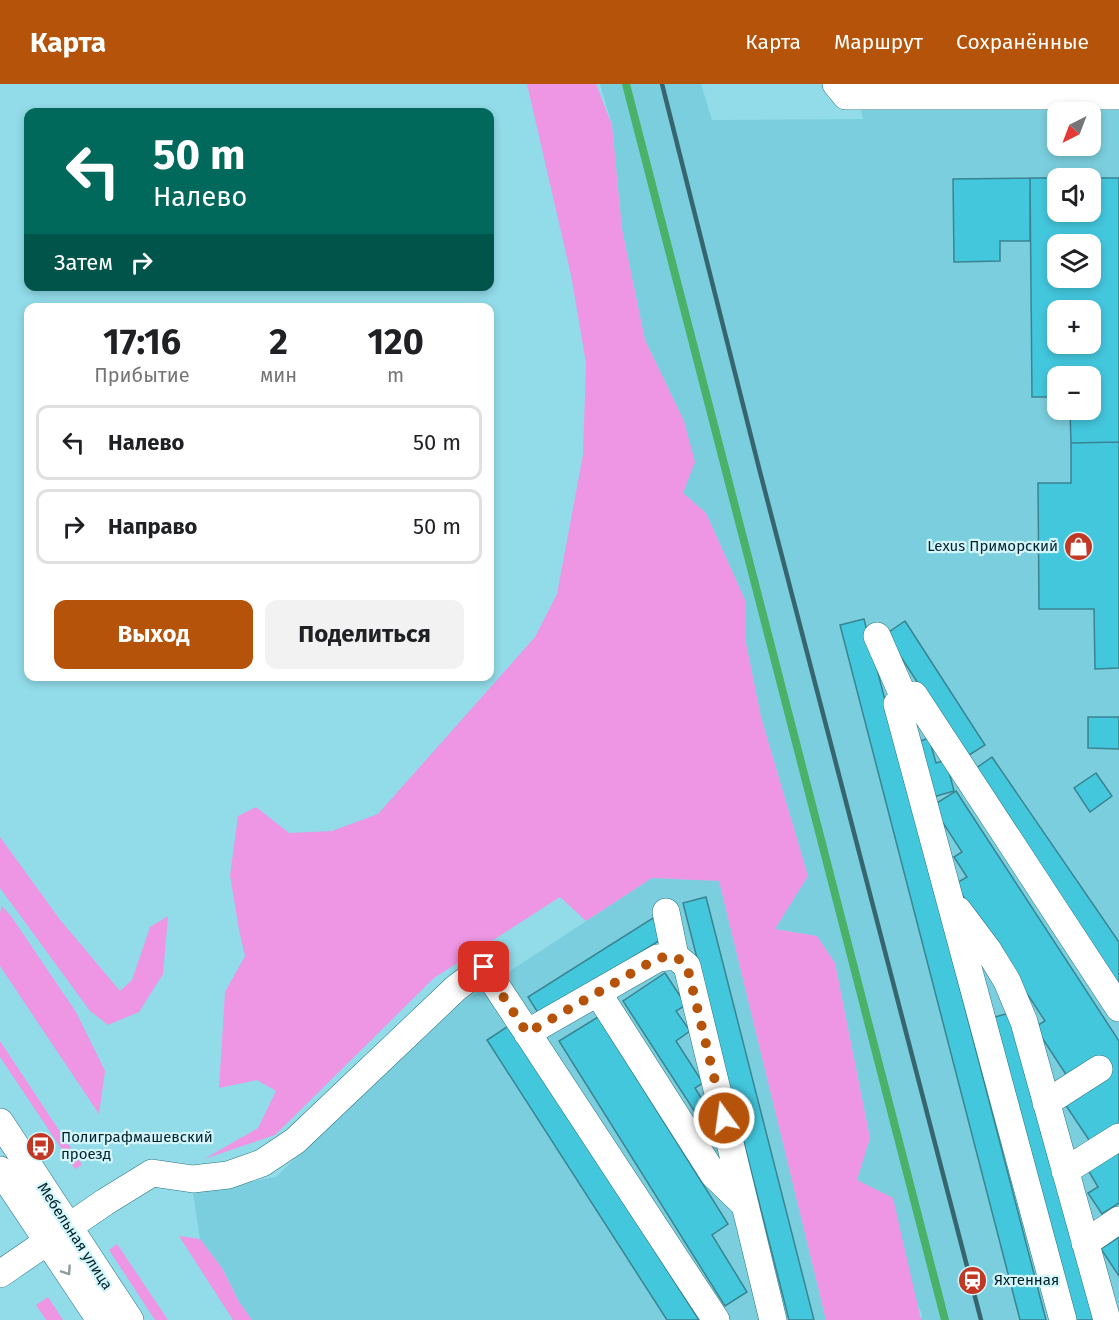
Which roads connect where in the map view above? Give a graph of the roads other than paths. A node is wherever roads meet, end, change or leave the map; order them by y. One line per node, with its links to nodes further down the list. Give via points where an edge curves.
1 (836, 84): 2 (street, via 846,96 855,97)
2 (1119, 96)
3 (877, 636): 4 (street)
4 (905, 700): 5 (street, via 897,704); 9 (street, via 914,696)
5 (950, 900): 12 (street, via 1007,981 1024,1022); 27 (street)
6 (666, 912): 7 (street)
7 (675, 956): 8 (street, via 658,958); 17 (street, via 687,966)
8 (598, 993): 10 (street); 17 (street, via 714,1175)
9 (1119, 1008)
10 (527, 1033): 19 (street, via 484,967 456,987 295,1141 262,1163 228,1175 193,1179 152,1173); 25 (street)
11 (1099, 1069): 12 (street)
12 (1046, 1103): 16 (street)
13 (0, 1122): 19 (street, Мебельная улица)
14 (1119, 1137): 16 (street)
15 (0, 1170): 19 (street, Мебельная улица)
16 (1065, 1172): 20 (street)
17 (745, 1205): 26 (street)
18 (1119, 1220): 20 (street)
19 (58, 1234): 21 (street); 23 (street, Мебельная улица, one-way to 23); 24 (street, Мебельная улица)
20 (1085, 1243): 22 (street)
21 (0, 1274)
22 (1109, 1306)
23 (99, 1320)
24 (130, 1320)
25 (716, 1320)
26 (773, 1320)
27 (1063, 1320)

